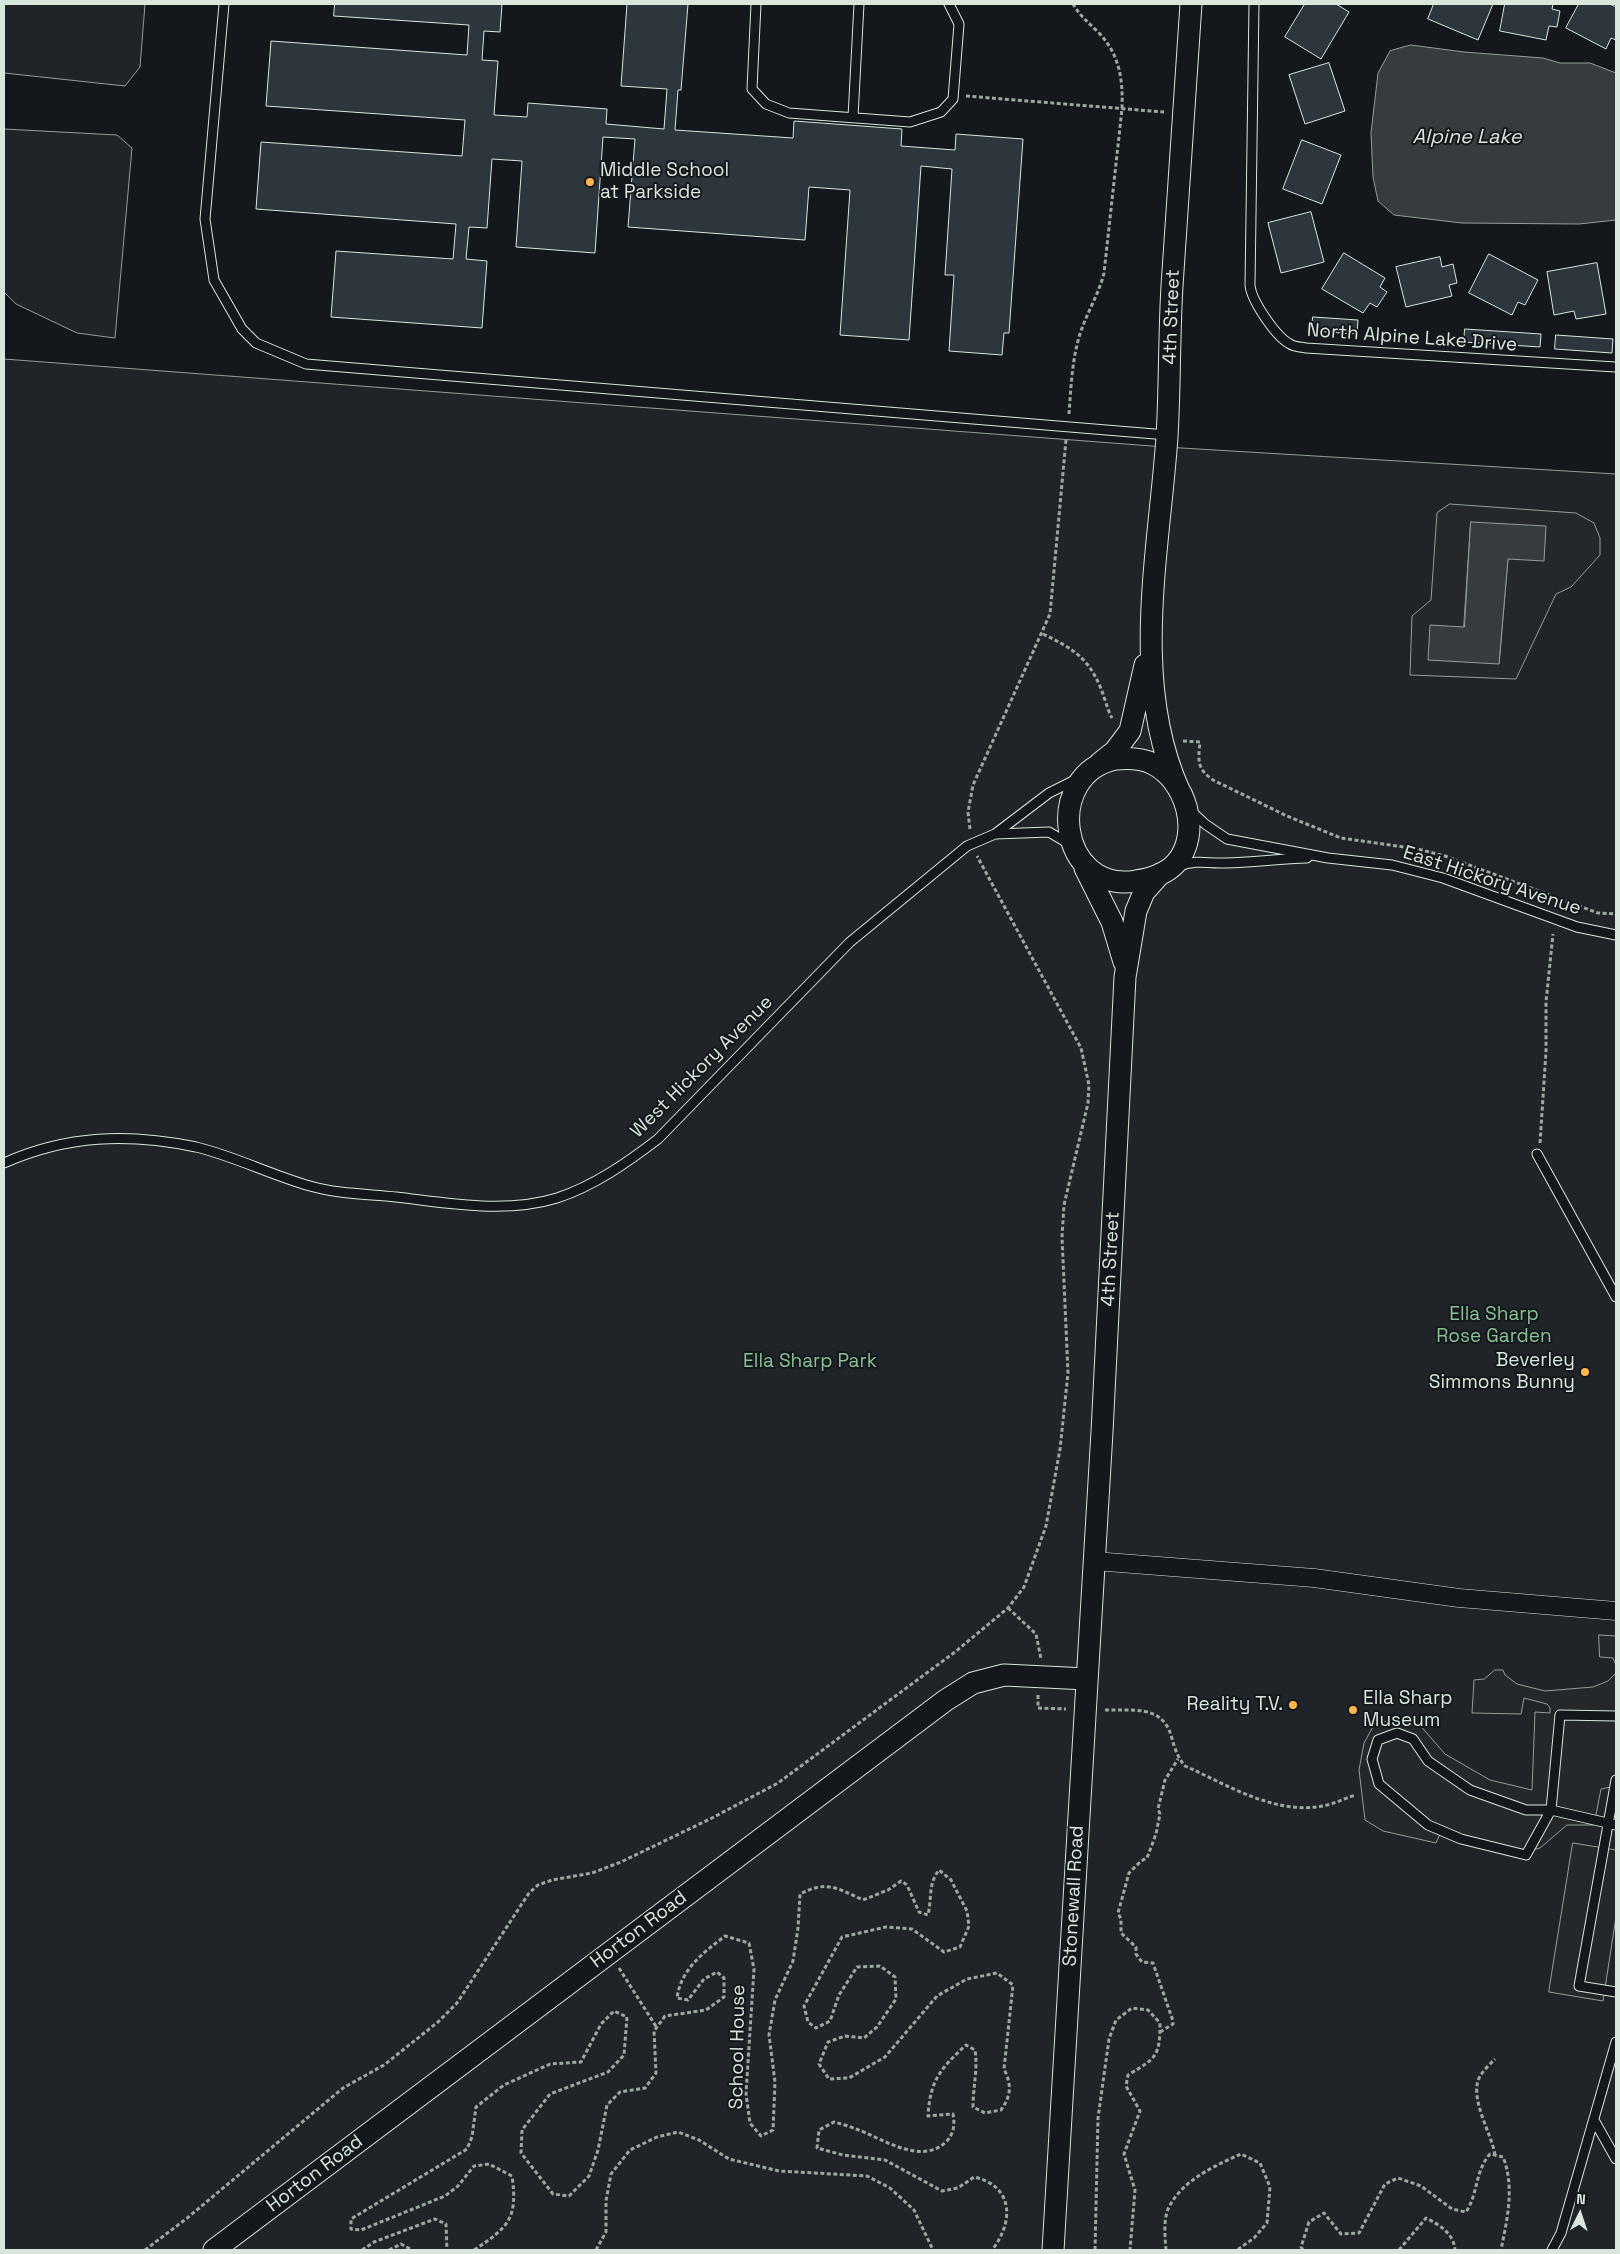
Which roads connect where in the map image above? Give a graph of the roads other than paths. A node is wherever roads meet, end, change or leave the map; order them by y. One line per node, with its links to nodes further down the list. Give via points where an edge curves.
1 (224, 4): 9 (lane, via 205,218 214,280 242,329 256,343 306,364)
2 (756, 4): 7 (lane, via 752,89 766,104 788,113)
3 (859, 4): 7 (lane)
4 (949, 4): 7 (lane, via 959,24 954,95 942,112 910,122)
5 (1191, 4): 9 (street, 4th Street, via 1172,287)
6 (1254, 4): 8 (lane, North Alpine Lake Drive, via 1250,293 1274,329 1290,344 1306,348)
7 (852, 116)
8 (1616, 368)
9 (1167, 435): 10 (street, 4th Street)
10 (1151, 630): 11 (street, 4th Street, via 1130,731 1115,751); 12 (street, 4th Street, via 1153,696 1164,752)
11 (1090, 771): 12 (street, via 1116,759 1143,760 1161,769); 13 (lane, West Hickory Avenue, via 1049,793); 14 (street, via 1074,792 1068,812 1068,830)
12 (1182, 797): 15 (lane, East Hickory Avenue, via 1205,824 1227,839); 16 (street, via 1189,818 1187,840 1181,856)
13 (995, 834): 14 (lane, West Hickory Avenue, via 1049,832); 20 (lane, West Hickory Avenue, via 967,846 850,942 658,1139 628,1162 556,1198 467,1206 312,1187 196,1147 120,1138 80,1139 33,1150)
14 (1076, 852): 16 (street, via 1091,872 1101,878 1135,882); 18 (street, 4th Street, via 1112,922)
15 (1328, 858): 16 (lane, East Hickory Avenue, via 1224,863 1198,860); 17 (lane, East Hickory Avenue, via 1392,865 1443,878 1577,927)
16 (1165, 872): 18 (street, 4th Street, via 1144,892 1136,911)
17 (1616, 935)
18 (1126, 977): 22 (street, 4th Street)
19 (1538, 1154): 21 (lane)
20 (4, 1163)
21 (1616, 1297)
22 (1094, 1551): 23 (street, via 1459,1598); 24 (street, Stonewall Road)
23 (1616, 1611)
24 (1087, 1679): 33 (street, Horton Road, via 1004,1675 960,1690); 34 (street, Stonewall Road)
25 (1616, 1716): 27 (lane, via 1560,1715)
26 (1616, 1780): 28 (lane)
27 (1551, 1810): 27 (lane, via 1526,1810 1470,1790 1428,1762 1413,1739 1397,1732 1378,1740 1372,1760 1379,1784 1428,1825 1461,1839 1526,1855); 28 (lane)
28 (1612, 1824): 29 (lane, via 1579,1986)
29 (1616, 1992)
30 (1616, 2042): 31 (lane)
31 (1594, 2120): 32 (lane); 35 (lane, via 1561,2233)
32 (1616, 2159)
33 (214, 2250)
34 (1053, 2250)
35 (1552, 2250)

